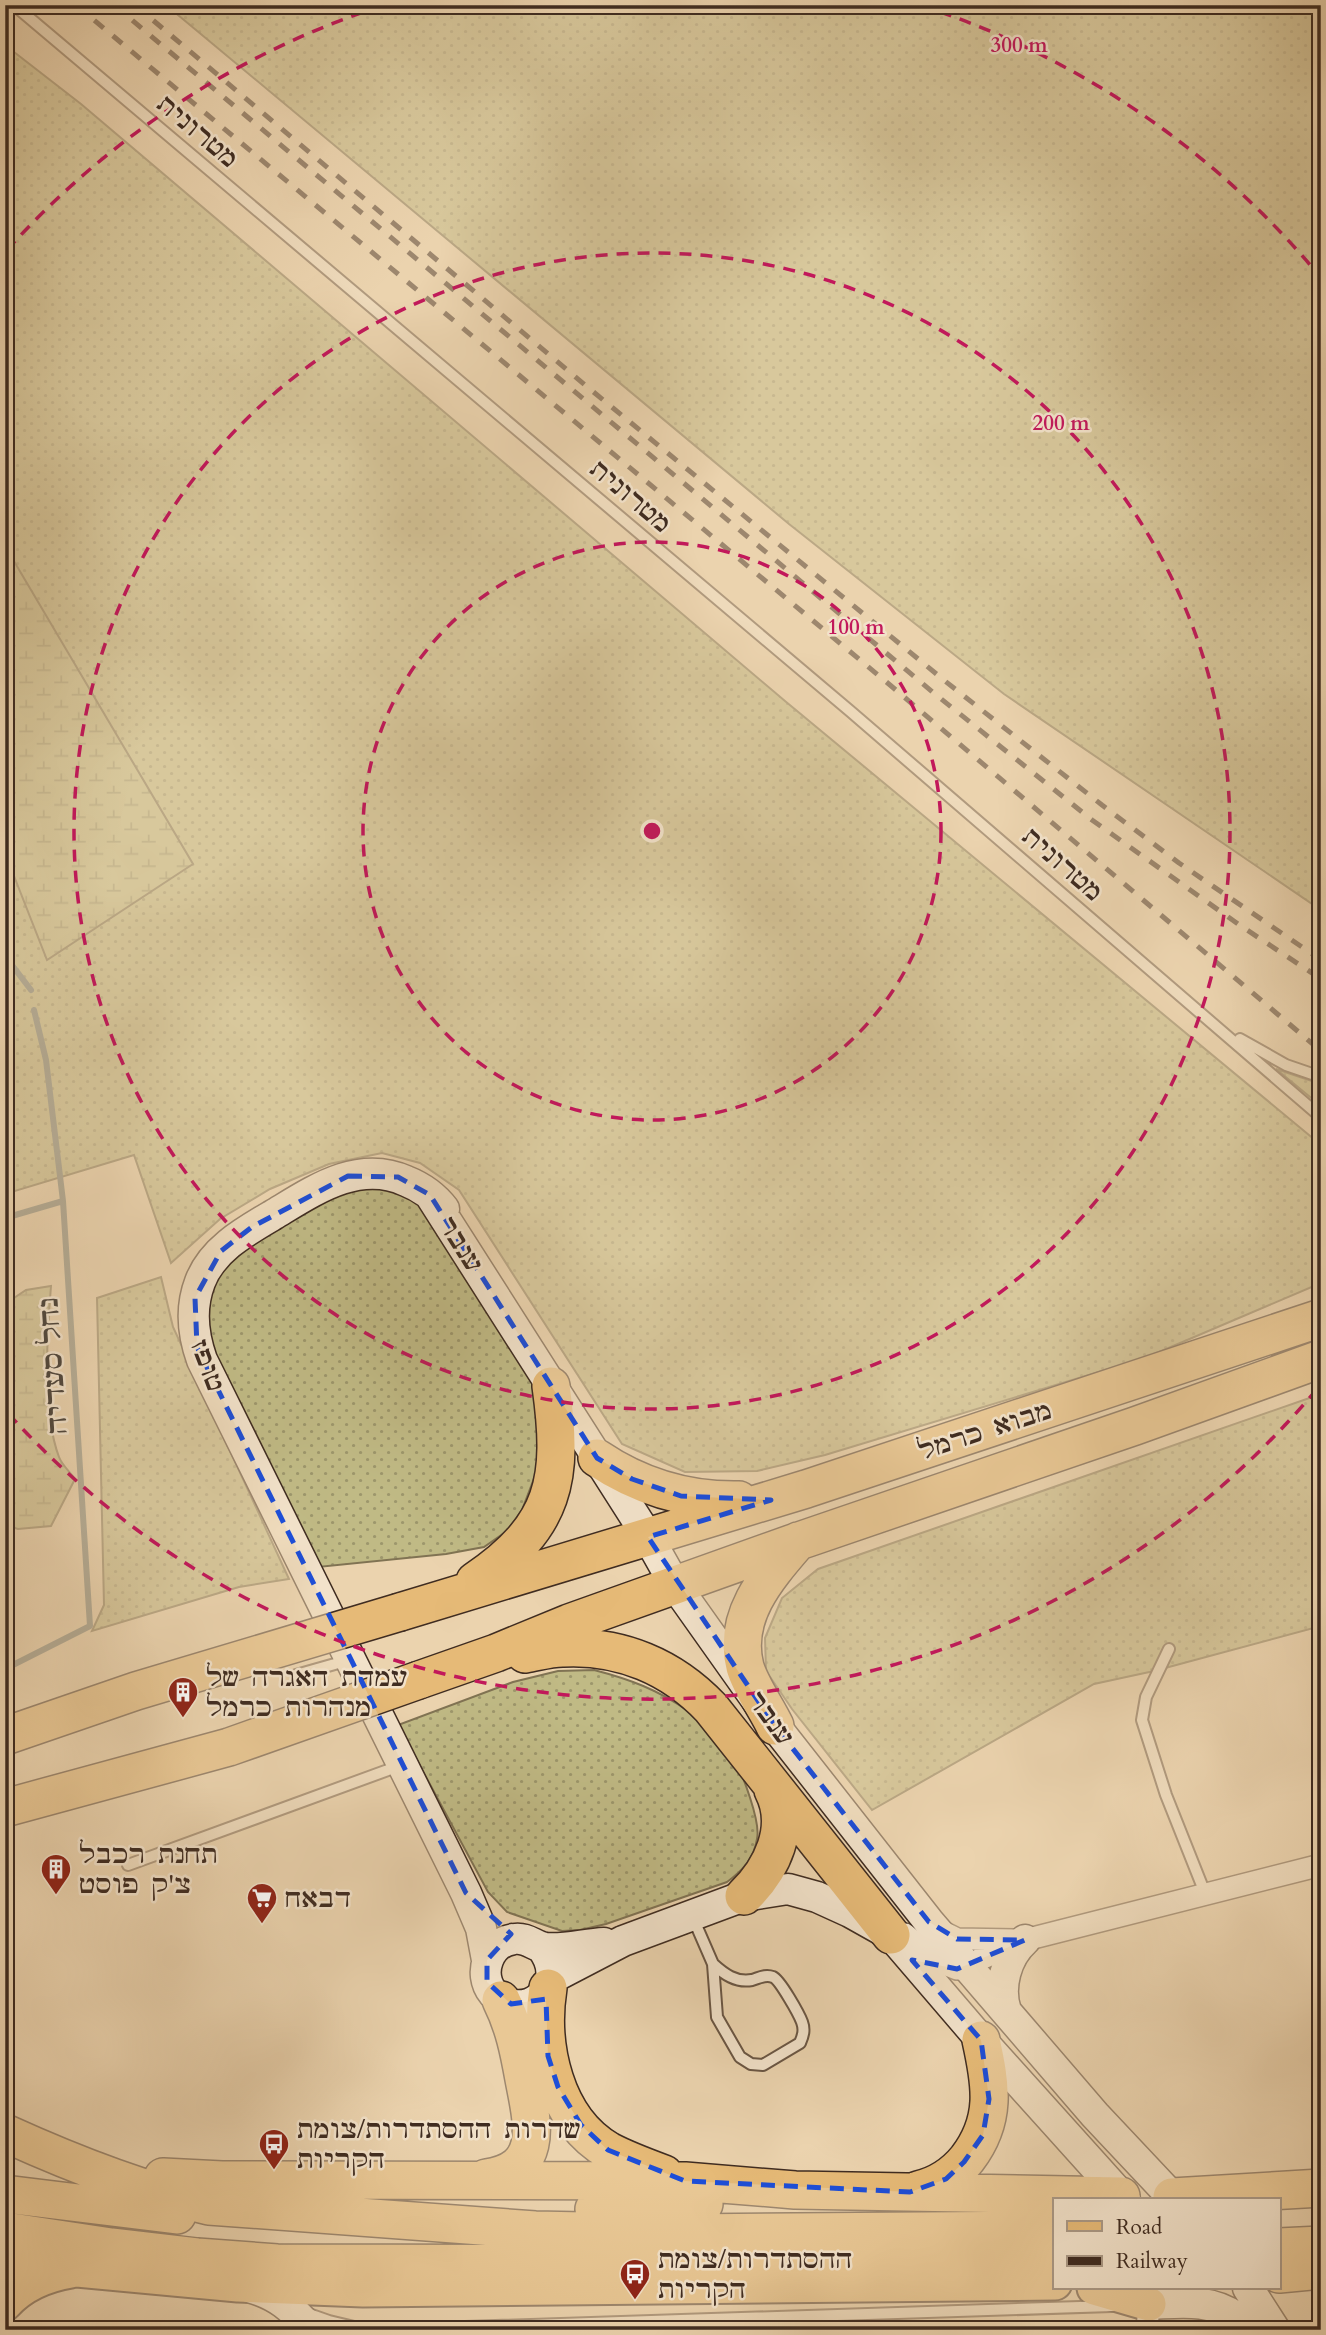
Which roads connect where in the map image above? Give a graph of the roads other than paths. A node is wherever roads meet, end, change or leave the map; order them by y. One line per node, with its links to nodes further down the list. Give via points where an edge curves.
1 (14, 5): 2 (lane, מטרונית)
2 (1216, 1026): 3 (lane, מטרונית, via 1277,1061); 4 (lane, מטרונית)
3 (1321, 1077)
4 (1321, 1117)
5 (1321, 1318): 9 (highway, מבוא כרמל)
6 (1321, 1359): 11 (highway, מבוא כרמל)
7 (551, 1386): 8 (street, ענבר); 13 (highway, via 558,1448 548,1501 528,1535 504,1560); 15 (street, טופז, via 440,1204 398,1177 360,1174 334,1181 235,1238 208,1265 195,1298 194,1330 202,1360)
8 (597, 1458): 9 (highway, via 632,1479 681,1496); 10 (street, ענבר)
9 (771, 1500): 10 (highway, מבוא כרמל)
10 (648, 1537): 12 (street, ענבר); 13 (highway, מבוא כרמל)
11 (799, 1541): 12 (highway, מבוא כרמל); 18 (highway, via 758,1591 743,1630 746,1669)
12 (675, 1585): 16 (highway, מבוא כרמל); 18 (street, ענבר)
13 (451, 1597): 19 (highway, מבוא כרמל, bridge, via 136,1691)
14 (1169, 1649): 26 (lane, via 1146,1698 1142,1720)
15 (349, 1660): 17 (lane); 20 (street, טופז)
16 (465, 1664): 21 (highway, via 562,1648 598,1649 649,1662 694,1690); 22 (highway, bridge, via 229,1747)
17 (296, 1675)
18 (775, 1726): 30 (street, ענבר)
19 (5, 1736)
20 (401, 1765): 23 (lane); 27 (street, טופז)
21 (767, 1779): 25 (highway); 28 (highway, via 776,1796 780,1834 765,1871)
22 (5, 1808)
23 (128, 1865)
24 (1321, 1865): 26 (street)
25 (841, 1873): 31 (highway); 37 (street, via 927,1954 949,1967)
26 (1205, 1893): 32 (street)
27 (466, 1894): 34 (street, via 504,1928); 35 (street, טופז, via 481,1928)
28 (744, 1896): 29 (street); 31 (street, via 772,1890 802,1892)
29 (692, 1915): 33 (street); 36 (lane)
30 (929, 1922): 32 (street, via 957,1939); 37 (street, ענבר)
31 (891, 1935): 41 (street)
32 (1025, 1940): 37 (street); 40 (street, via 1012,1955 1005,1975 1002,1996)
33 (623, 1941): 34 (street); 38 (street)
34 (532, 1943): 35 (street, via 511,1939 501,1943); 38 (street, via 549,1957)
35 (487, 1960): 39 (street, via 487,1982)
36 (713, 1964): 36 (lane, via 717,2017 740,2057 763,2065 800,2043 802,2022 778,1980 770,1976 736,1979)
37 (967, 1966): 40 (street, ענבר)
38 (550, 1983): 39 (street, via 533,2002); 45 (highway, via 545,2028 548,2056 567,2107 608,2150)
39 (501, 2000): 44 (highway, via 515,2031 533,2135 517,2166 494,2177)
40 (1006, 2011): 51 (street, ענבר)
41 (981, 2040): 48 (highway, via 989,2099 983,2135 954,2173); 50 (street)
42 (5, 2133): 43 (highway)
43 (76, 2164): 44 (highway, via 209,2180); 54 (highway, via 209,2206)
44 (476, 2179): 45 (highway)
45 (685, 2181): 47 (highway)
46 (1321, 2188): 52 (highway)
47 (795, 2190): 48 (highway); 56 (highway, via 707,2204 588,2209 553,2219)
48 (910, 2192): 50 (highway)
49 (5, 2194): 54 (highway, via 192,2216)
50 (1123, 2198)
51 (1172, 2198)
52 (1280, 2199)
53 (1280, 2210): 55 (highway)
54 (273, 2211): 56 (highway)
55 (1321, 2220)
56 (535, 2230): 57 (highway)
57 (1053, 2230)
58 (5, 2231): 61 (highway, via 276,2263 666,2264)
59 (1321, 2245): 60 (highway)
60 (1280, 2247)
61 (1053, 2256)
62 (5, 2259): 63 (main road)
63 (77, 2270): 68 (main road); 72 (main road, via 32,2284)
64 (1321, 2270): 65 (highway)
65 (1280, 2274)
66 (850, 2283): 67 (main road); 68 (main road, via 363,2290); 74 (lane)
67 (1053, 2283)
68 (238, 2285): 73 (street)
69 (1098, 2290): 75 (main road)
70 (1213, 2290): 77 (street)
71 (1249, 2290): 82 (street)
72 (5, 2304)
73 (290, 2306): 78 (street); 79 (lane)
74 (825, 2315): 75 (lane); 76 (lane)
75 (1148, 2317): 77 (street, via 1206,2303 1222,2308)
76 (758, 2318): 80 (lane); 81 (lane)
77 (1240, 2323)
78 (311, 2330)
79 (368, 2330)
80 (374, 2330)
81 (758, 2330)
82 (1275, 2330)

